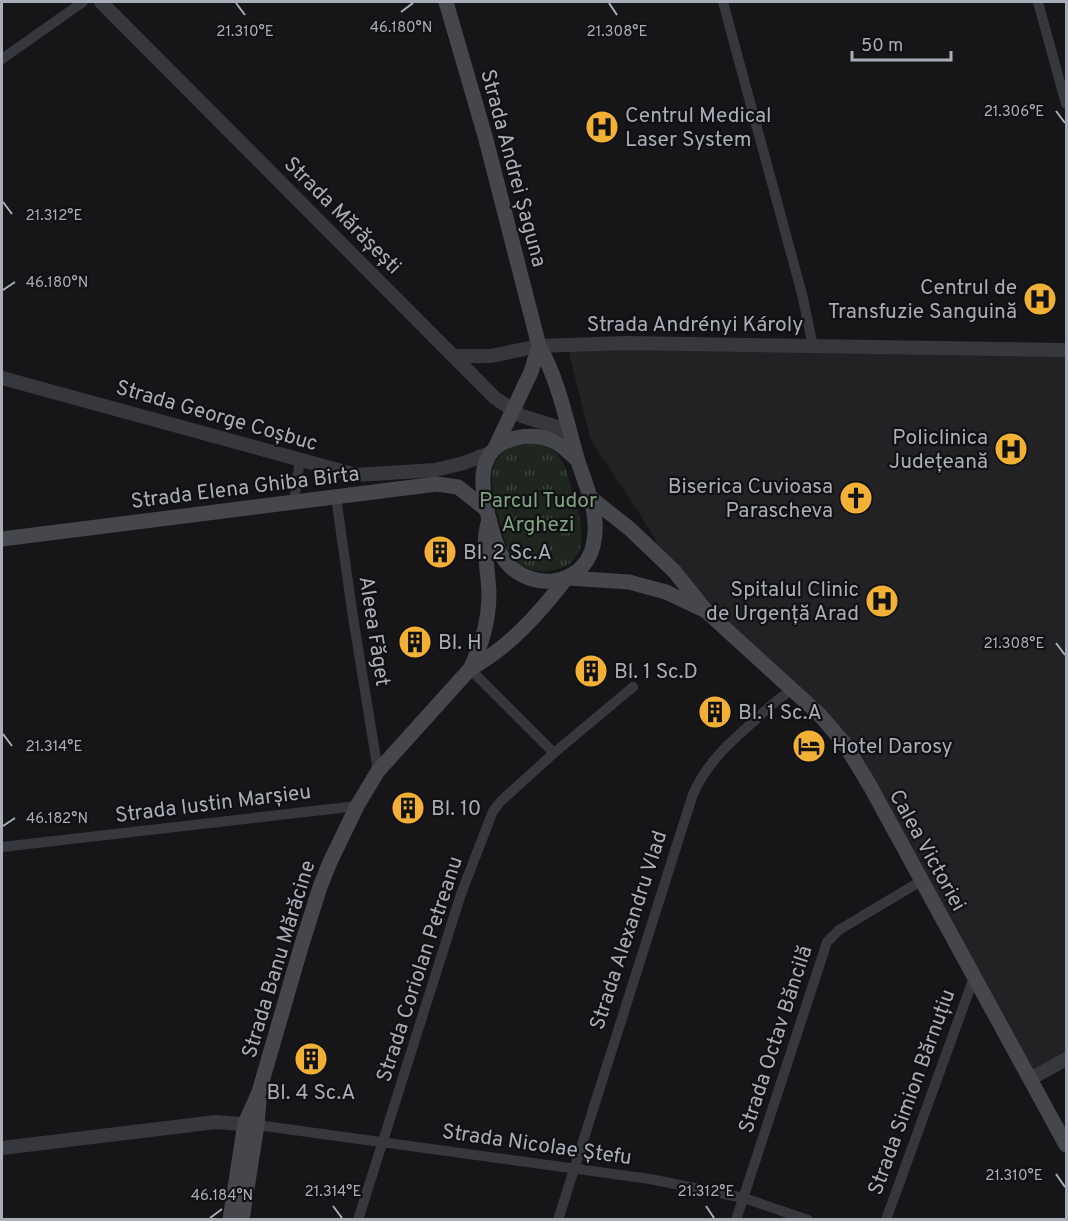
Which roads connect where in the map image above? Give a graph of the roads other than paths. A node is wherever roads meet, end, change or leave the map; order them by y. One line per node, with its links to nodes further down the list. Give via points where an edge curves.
1 (83, 2): 6 (street)
2 (101, 2): 11 (street, Strada Mărășești)
3 (446, 2): 8 (main road, Strada Andrei Șaguna)
4 (723, 2): 9 (street)
5 (1038, 2): 7 (street)
6 (2, 59)
7 (1066, 104)
8 (539, 346): 9 (street, Strada Andrényi Károly); 11 (street, via 491,356); 13 (main road); 14 (main road, Strada Andrei Șaguna, via 559,391)
9 (813, 346): 10 (street, Strada Andrényi Károly)
10 (1066, 350)
11 (454, 356): 13 (street, Strada Mărășești)
12 (2, 378): 16 (street, Strada George Coșbuc)
13 (513, 411): 14 (street, Strada Mărășești); 15 (main road)
14 (570, 435): 17 (main road, Strada Andrei Șaguna)
15 (493, 450): 16 (street, Strada George Coșbuc, via 448,468 366,475); 17 (main road, via 525,436 541,437 563,447); 21 (main road, via 483,471)
16 (300, 460): 20 (street)
17 (578, 460): 19 (main road)
18 (336, 497): 20 (main road, Strada Elena Ghiba Birta); 21 (main road, Strada Elena Ghiba Birta, via 444,484 464,491); 29 (street, Aleea Făget)
19 (592, 499): 23 (main road, via 596,523 593,548 585,563); 24 (main road, Calea Victoriei, via 674,571)
20 (294, 501): 22 (main road, Strada Elena Ghiba Birta)
21 (488, 514): 23 (main road, via 502,556 511,567 534,579); 25 (main road, Strada Banu Mărăcine, via 484,543 489,594 486,629)
22 (2, 539)
23 (566, 579): 24 (main road, Calea Victoriei, via 629,582 666,592); 25 (main road, Strada Banu Mărăcine, via 509,642)
24 (706, 611): 27 (main road, Calea Victoriei)
25 (470, 669): 28 (street); 29 (main road, Strada Banu Mărăcine)
26 (633, 687): 28 (street, Strada Coriolan Petreanu)
27 (793, 689): 32 (main road, Calea Victoriei, via 844,743); 40 (street, Strada Alexandru Vlad, via 721,750 701,776 684,818)
28 (554, 753): 37 (street, Strada Coriolan Petreanu, via 501,801 489,819 461,894)
29 (378, 771): 30 (main road, Strada Banu Mărăcine)
30 (357, 806): 31 (street, Strada Iustin Marșieu); 36 (main road, Strada Banu Mărăcine, via 320,887)
31 (2, 847)
32 (921, 881): 33 (main road, Calea Victoriei); 41 (street, Strada Octav Băncilă, via 827,942)
33 (975, 977): 35 (main road, Calea Victoriei); 48 (street, Strada Simion Bărnuțiu)
34 (1066, 1059): 35 (street)
35 (1030, 1079): 38 (main road, Calea Victoriei)
36 (251, 1124): 37 (street, Strada Nicolae Ștefu); 39 (street, via 216,1122); 42 (main road, Strada Banu Mărăcine); 43 (main road, Strada Banu Mărăcine)
37 (384, 1143): 40 (street, Strada Nicolae Ștefu); 44 (street, Strada Coriolan Petreanu)
38 (1066, 1145)
39 (2, 1148)
40 (573, 1169): 41 (street, Strada Nicolae Ștefu, via 650,1179); 45 (street, Strada Alexandru Vlad)
41 (744, 1198): 46 (street, Strada Octav Băncilă); 47 (street, Strada Nicolae Ștefu)
42 (230, 1220)
43 (242, 1220)
44 (358, 1220)
45 (558, 1220)
46 (736, 1220)
47 (808, 1220)
48 (886, 1220)

